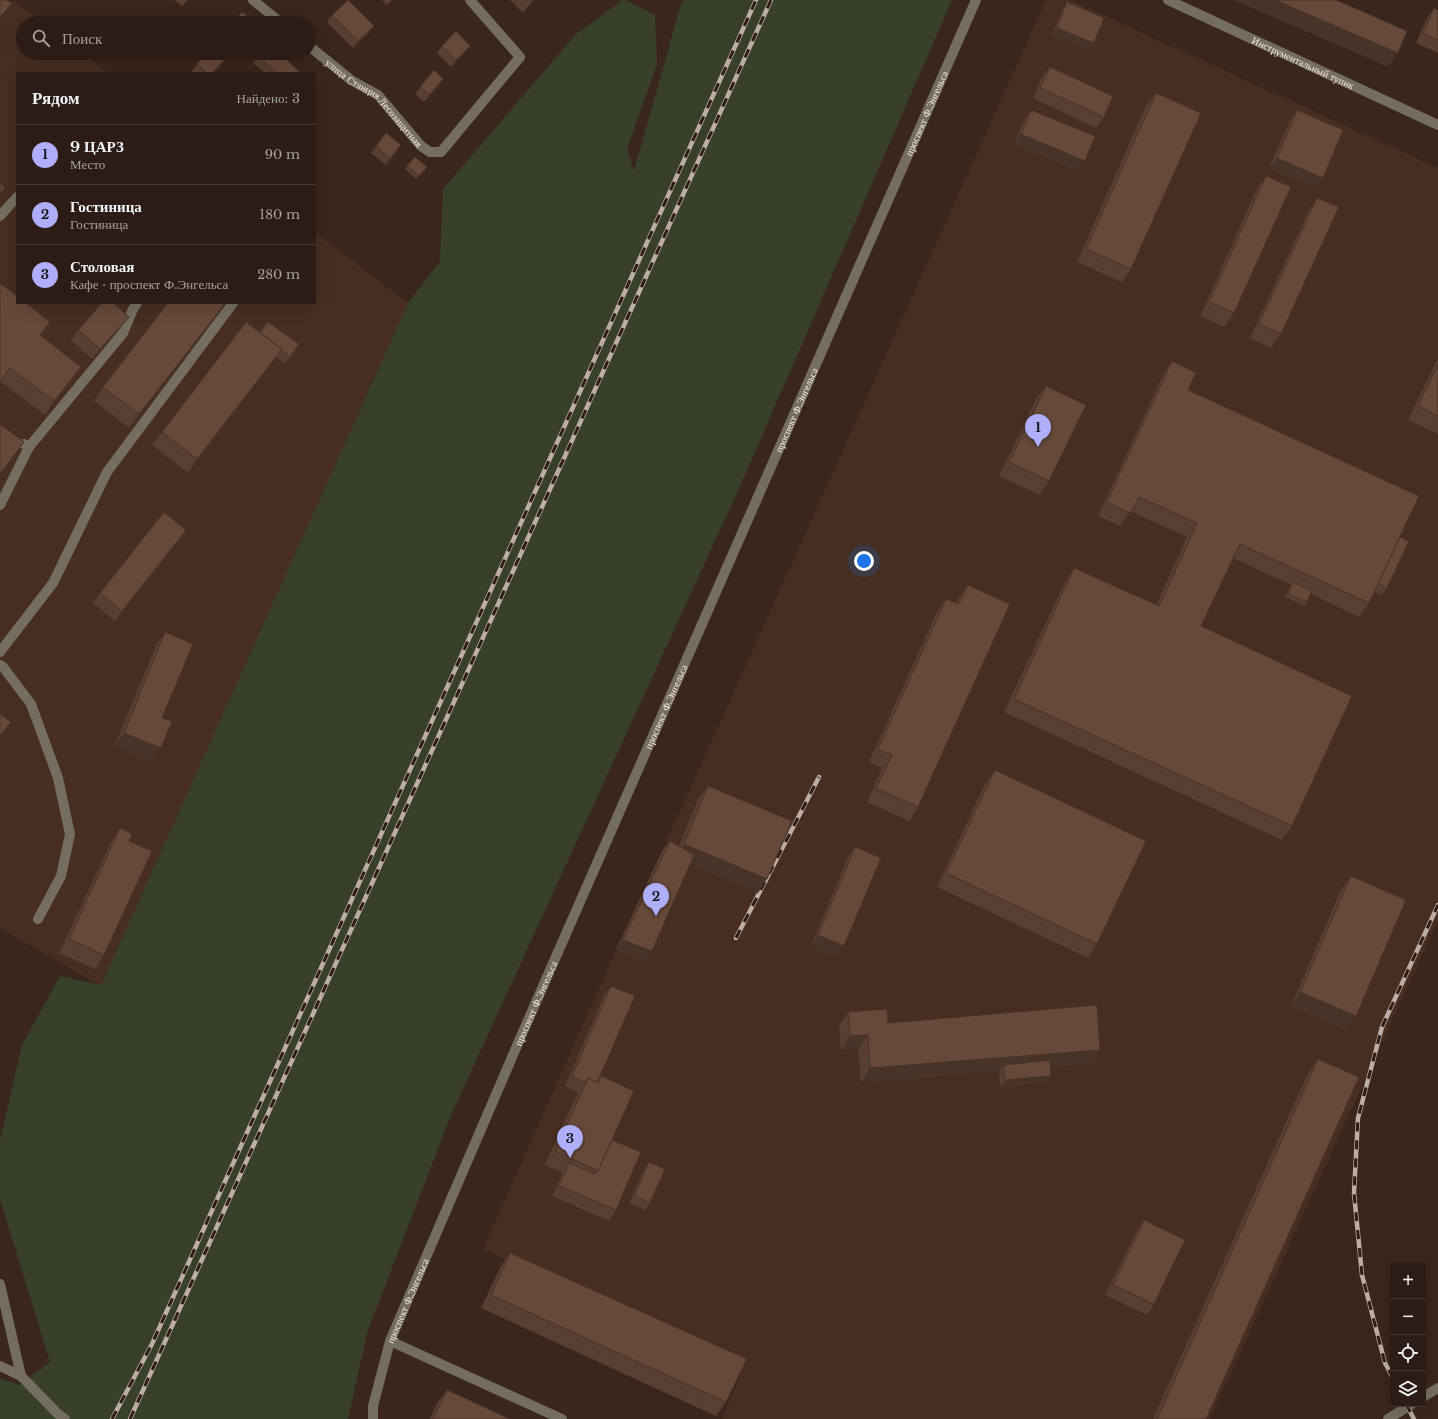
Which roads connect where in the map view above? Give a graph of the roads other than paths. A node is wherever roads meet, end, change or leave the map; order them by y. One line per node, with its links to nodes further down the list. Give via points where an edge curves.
1 (252, 0): 5 (street)
2 (470, 0): 6 (street, улица Станция Лесозащитная, via 520,57 441,152 430,152 421,146 378,96 350,80)
3 (976, 0): 19 (street, проспект Ф.Энгельса)
4 (1168, 0): 7 (street, Инструментальный тупик)
5 (272, 16)
6 (316, 52)
7 (1438, 125)
8 (16, 198): 9 (street)
9 (0, 216)
10 (136, 304): 13 (street, via 123,333)
11 (232, 304): 15 (street, via 107,472 54,583)
12 (17, 440): 13 (street)
13 (29, 448): 14 (street)
14 (0, 505)
15 (0, 652)
16 (0, 665): 17 (street, via 31,704 58,778 70,834 61,876)
17 (38, 920)
18 (0, 1284): 21 (street)
19 (390, 1341): 26 (street, проспект Ф.Энгельса, via 373,1406); 27 (street)
20 (0, 1366): 21 (street)
21 (21, 1376): 25 (street)
22 (1438, 1388): 23 (street)
23 (1426, 1395)
24 (1407, 1407): 28 (street)
25 (65, 1419)
26 (373, 1419)
27 (562, 1419)
28 (1388, 1419)

